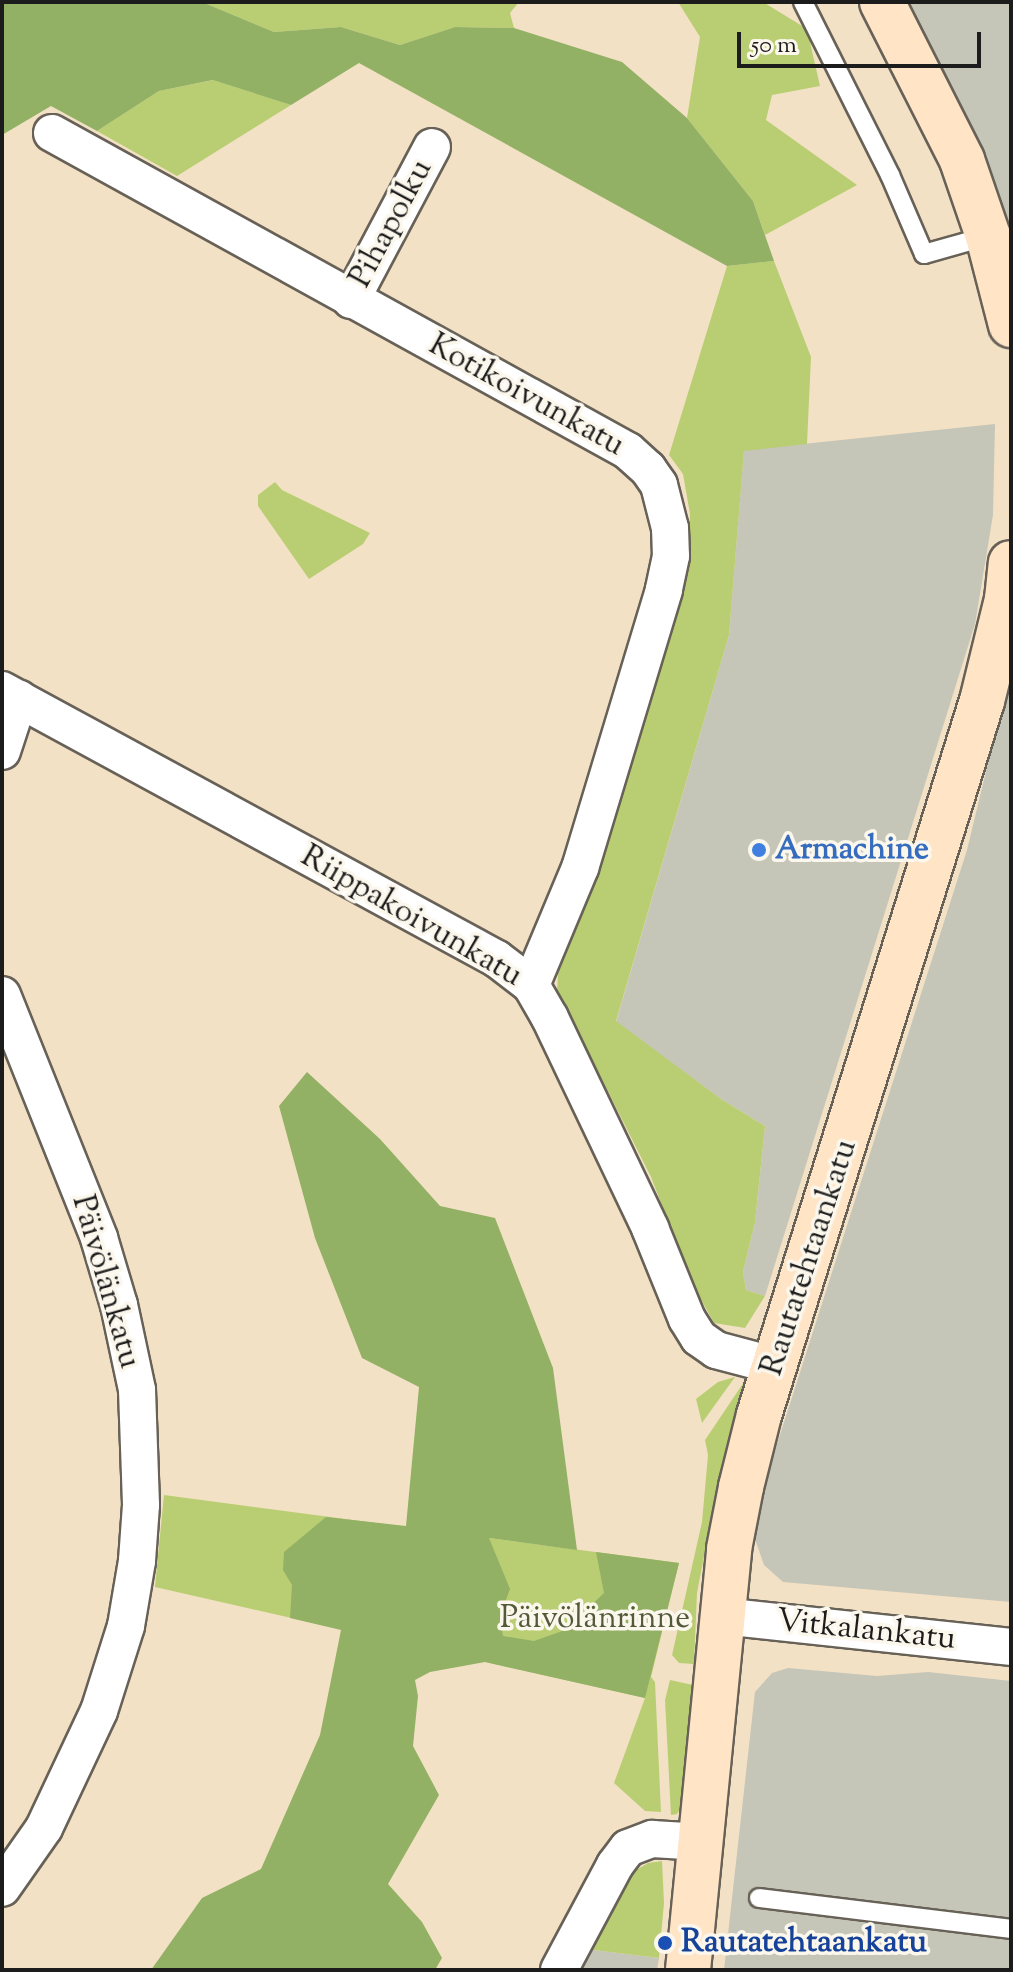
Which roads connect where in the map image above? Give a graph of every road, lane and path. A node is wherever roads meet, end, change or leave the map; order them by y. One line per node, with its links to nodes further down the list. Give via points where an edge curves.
1 (803, 2): 5 (lane, via 924,254)
2 (882, 2): 5 (street, via 962,160)
3 (52, 133): 6 (street, Kotikoivunkatu)
4 (432, 147): 6 (street, Pihapolku)
5 (988, 236): 7 (street)
6 (351, 300): 11 (street, Kotikoivunkatu, via 628,451 648,469 666,504 671,556 664,590 580,868)
7 (1011, 325)
8 (1011, 563): 13 (street, Rautatehtaankatu, via 982,701)
9 (11, 695): 10 (street); 11 (street, Riippakoivunkatu, via 497,959)
10 (2, 751)
11 (531, 985): 13 (street, Riippakoivunkatu, via 693,1328 716,1350)
12 (2, 995): 17 (street, Päivölänkatu, via 113,1281 137,1390 141,1474 137,1561 115,1665 64,1790)
13 (776, 1366): 14 (street, Rautatehtaankatu, via 741,1487)
14 (722, 1616): 15 (street, Vitkalankatu); 16 (street, Rautatehtaankatu)
15 (1011, 1647)
16 (703, 1842): 20 (street, via 652,1839 628,1848); 21 (street, Rautatehtaankatu)
17 (2, 1888)
18 (759, 1898): 19 (lane)
19 (1011, 1929)
20 (559, 1970)
21 (688, 1970)

